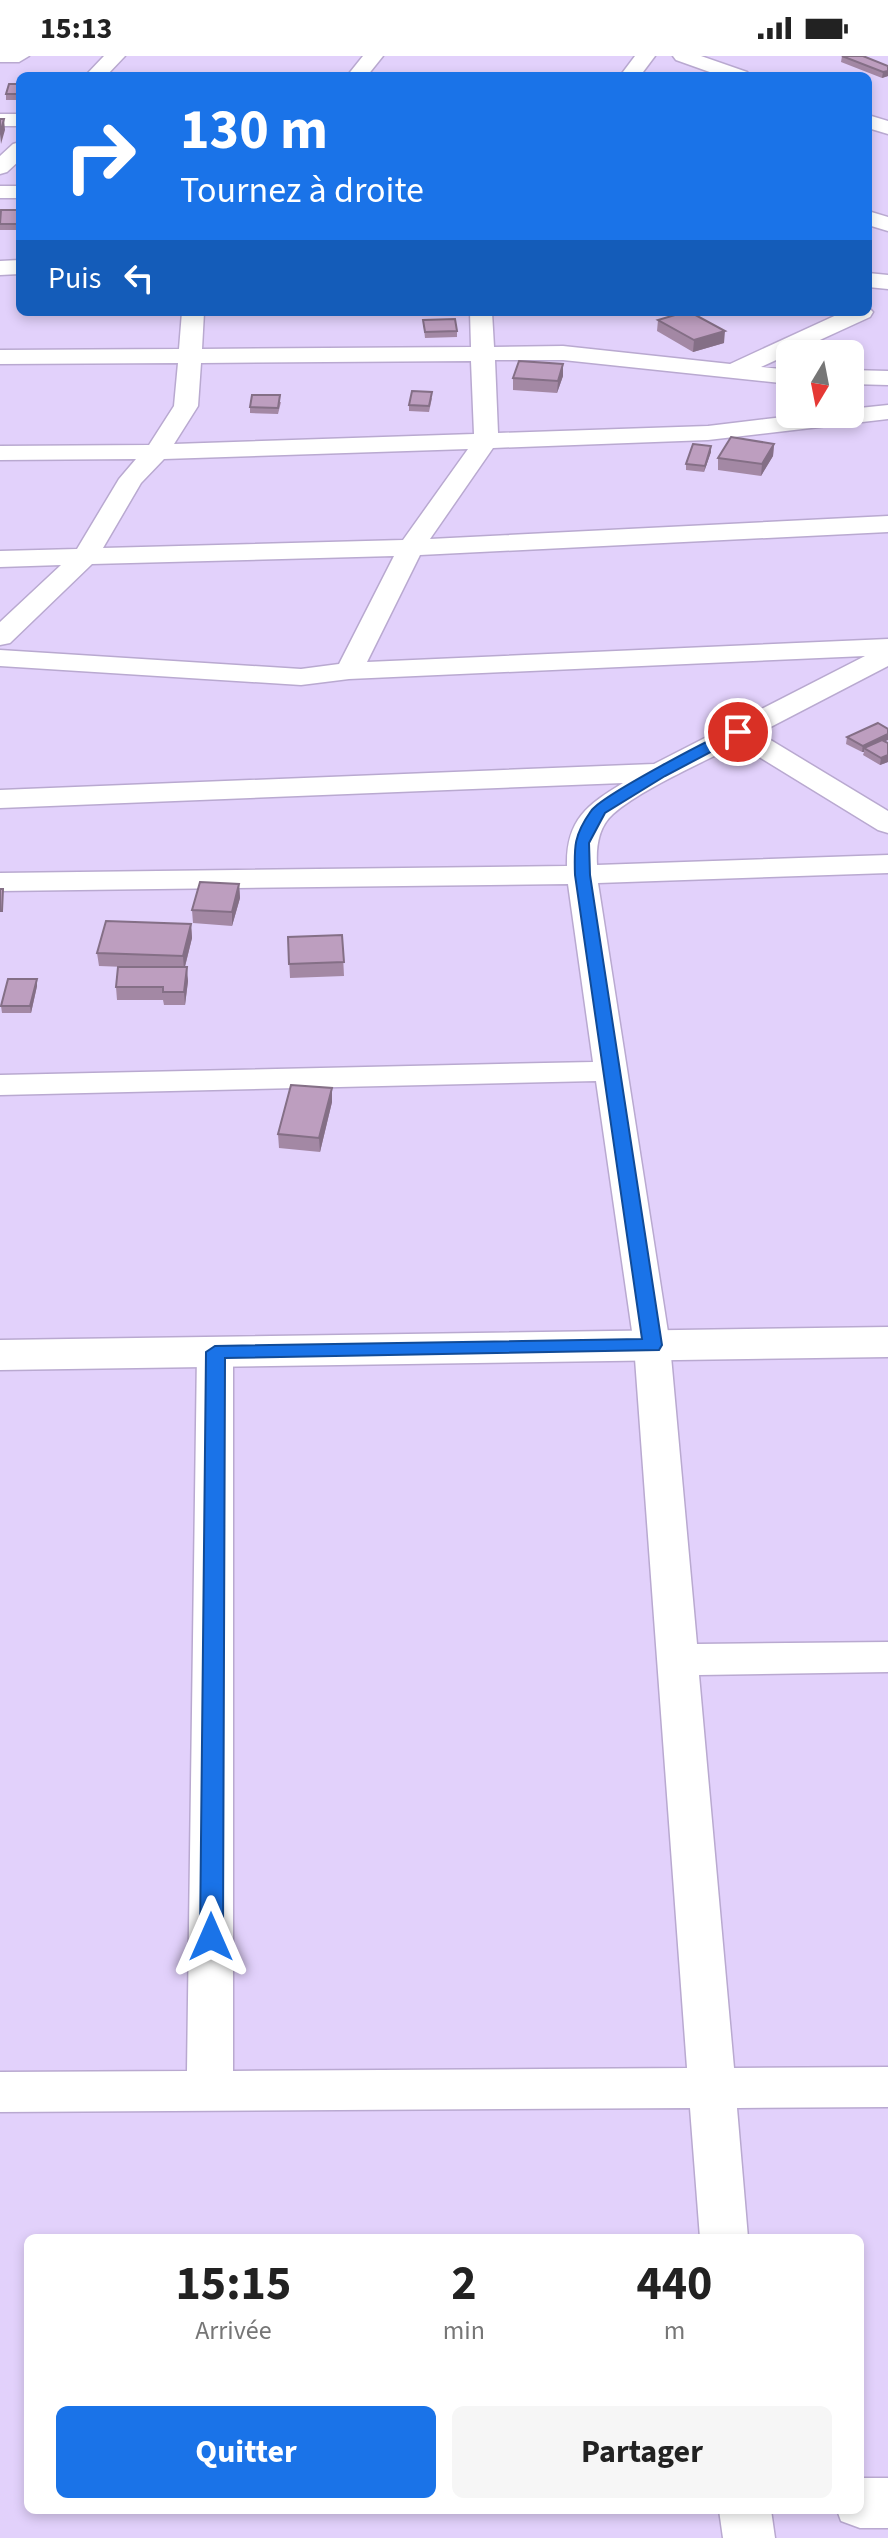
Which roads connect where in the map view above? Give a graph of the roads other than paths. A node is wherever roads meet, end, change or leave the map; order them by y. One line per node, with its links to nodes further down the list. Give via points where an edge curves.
1 (0, 56): 2 (street)
2 (19, 56)
3 (115, 56): 6 (street)
4 (373, 56): 7 (street)
5 (683, 56): 8 (street)
6 (99, 72)
7 (360, 72)
8 (729, 72)
9 (16, 152): 10 (street)
10 (0, 168)
11 (193, 316): 15 (street)
12 (481, 316): 14 (street)
13 (853, 316): 17 (street)
14 (485, 352): 15 (street); 17 (street, via 563,353); 22 (street)
15 (192, 354): 16 (street); 23 (street, via 186,406)
16 (0, 357)
17 (729, 373): 18 (street)
18 (776, 376)
19 (864, 377): 20 (street)
20 (888, 378)
21 (888, 412): 22 (street, via 708,433)
22 (486, 440): 23 (street); 26 (street)
23 (157, 452): 24 (street); 27 (street, via 131,479)
24 (0, 453)
25 (888, 524): 26 (street)
26 (411, 548): 27 (street); 33 (street)
27 (85, 557): 28 (street); 29 (street)
28 (0, 559)
29 (0, 637)
30 (888, 647): 33 (street)
31 (888, 655): 34 (street)
32 (0, 658): 33 (street, via 301,677)
33 (349, 671)
34 (738, 732): 35 (street); 37 (street)
35 (660, 773): 36 (street); 39 (street, via 599,810 581,843)
36 (0, 799)
37 (888, 824)
38 (888, 864): 39 (street)
39 (582, 875): 40 (street); 41 (street)
40 (0, 882)
41 (613, 1071): 42 (street); 44 (street)
42 (0, 1085)
43 (888, 1342): 44 (street)
44 (652, 1345): 45 (street); 48 (street)
45 (215, 1352): 46 (street); 51 (street)
46 (0, 1355)
47 (888, 1657): 48 (street)
48 (678, 1660): 50 (street)
49 (888, 2087): 50 (street)
50 (712, 2088): 51 (street); 53 (street)
51 (210, 2091): 52 (street)
52 (0, 2092)
53 (724, 2234)
54 (864, 2503): 55 (street)
55 (888, 2503)
56 (746, 2514): 57 (street)
57 (749, 2538)

